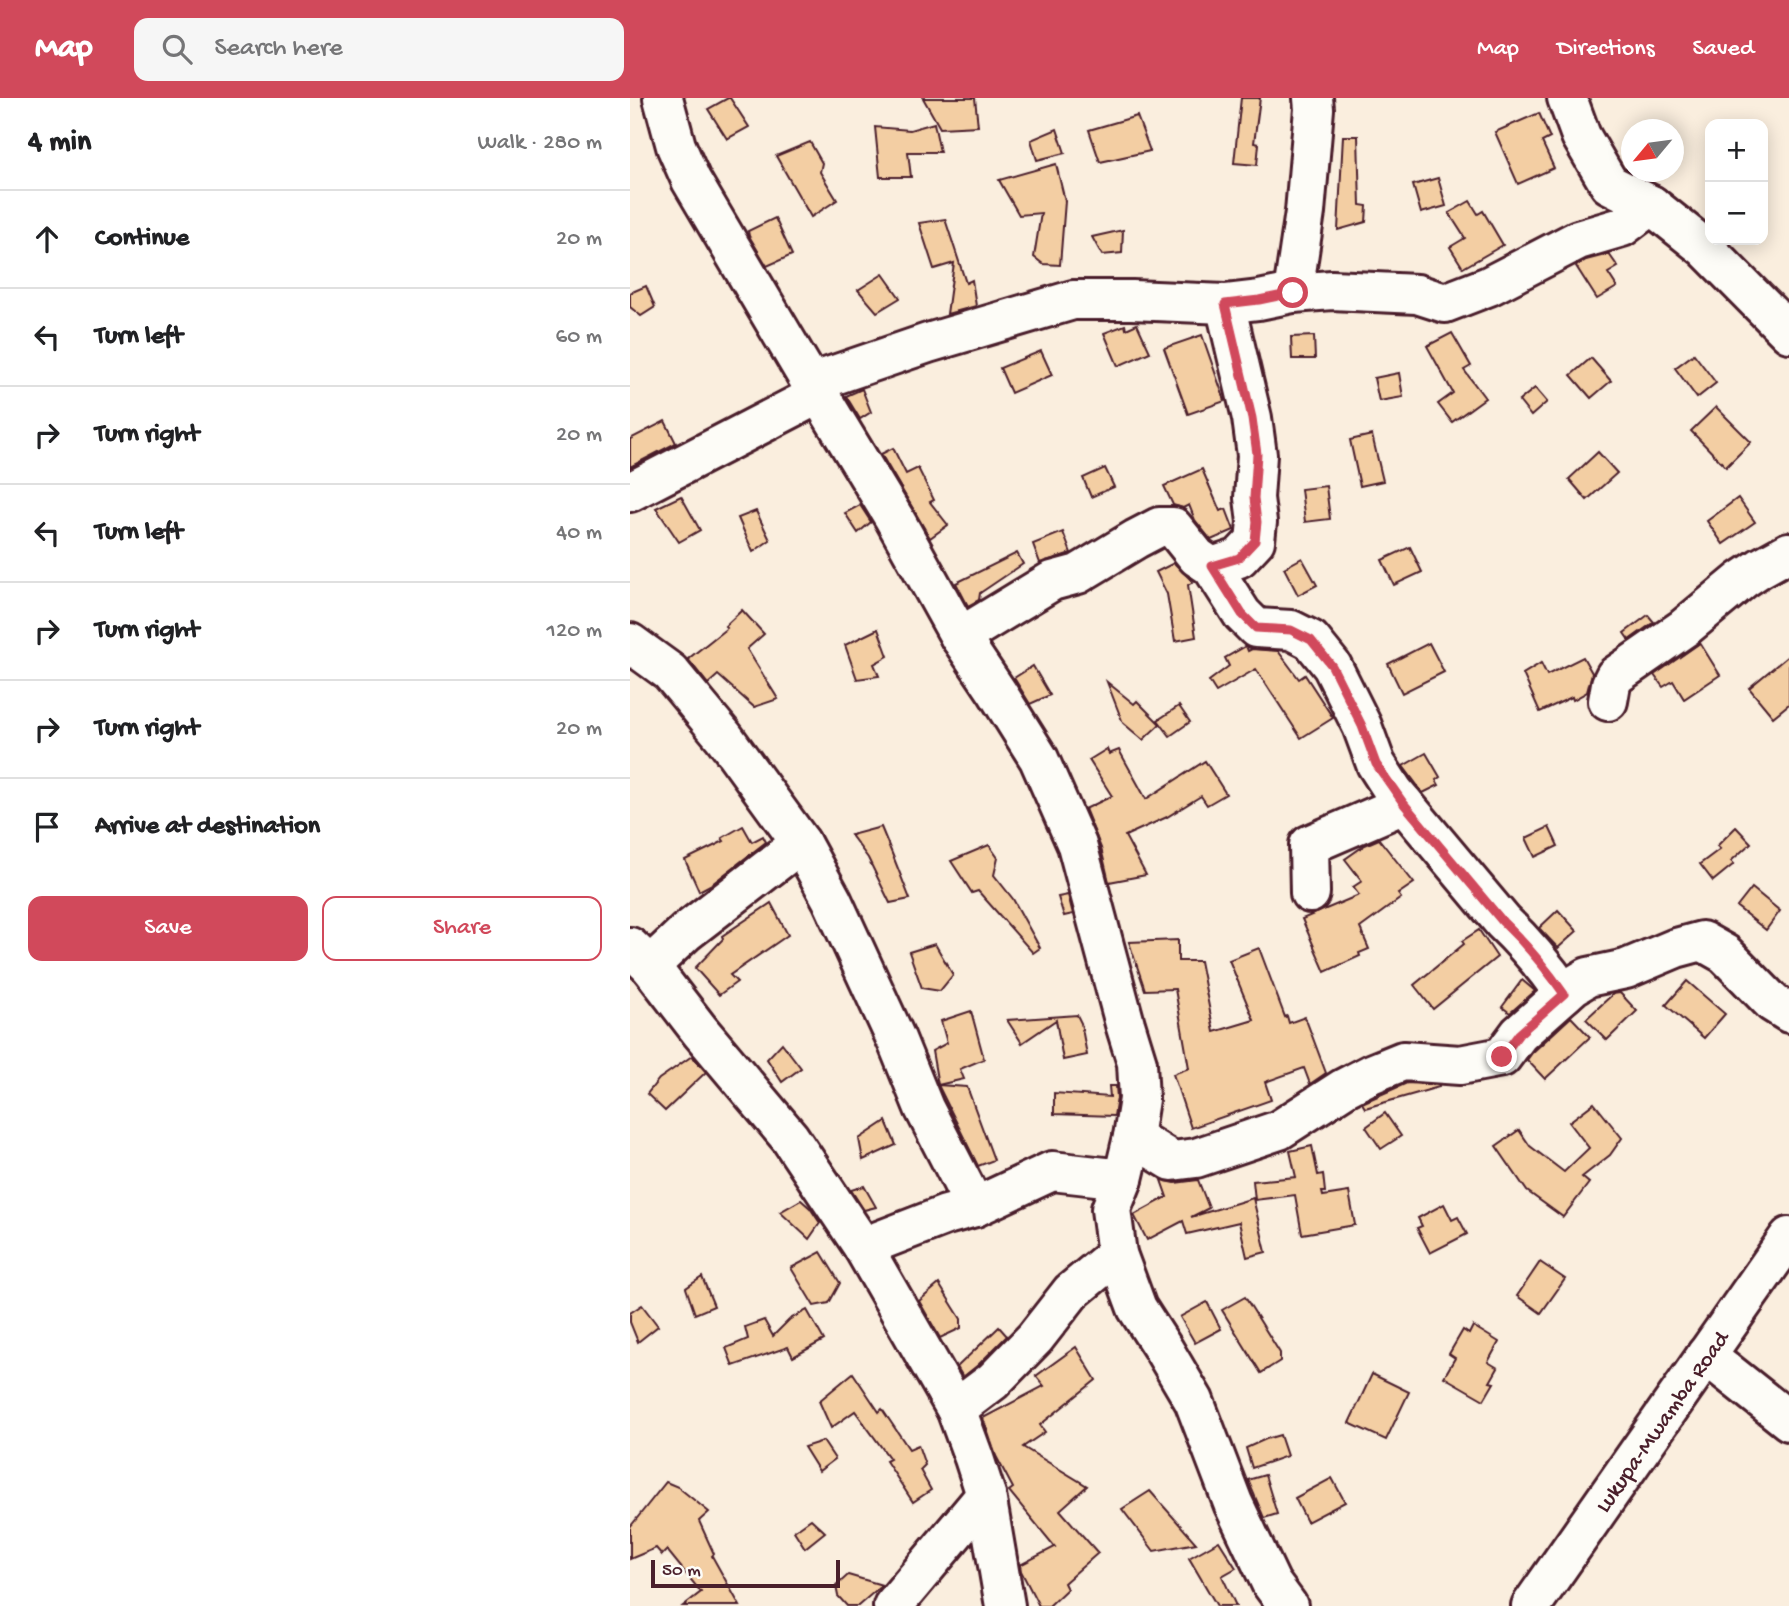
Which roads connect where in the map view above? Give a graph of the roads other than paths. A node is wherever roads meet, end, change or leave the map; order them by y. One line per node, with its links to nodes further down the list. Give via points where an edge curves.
1 (663, 98): 8 (street, via 691,180)
2 (1313, 98): 5 (street, via 1305,212)
3 (1567, 98): 4 (street, via 1581,136 1609,184)
4 (1651, 205): 5 (street, via 1622,227 1578,240 1445,303 1417,294); 7 (street, via 1705,248)
5 (1293, 293): 6 (street)
6 (1225, 304): 8 (street, via 1073,300 928,343); 11 (street, via 1252,418 1257,522 1255,541 1239,558)
7 (1789, 333)
8 (815, 388): 9 (street); 12 (street)
9 (630, 492)
10 (1789, 552): 14 (street, via 1742,580 1615,676)
11 (1212, 566): 12 (street, via 1198,557 1173,527 1159,527 1078,574 1052,581); 15 (street, via 1256,628 1291,630 1311,640 1332,666 1376,764)
12 (960, 637): 21 (street, via 1039,759 1077,845 1137,1063 1139,1099)
13 (630, 643): 16 (street, via 670,672)
14 (1608, 702)
15 (1404, 804): 17 (street, via 1309,845); 19 (street)
16 (801, 843): 18 (street, via 686,932); 23 (street)
17 (1310, 892)
18 (640, 957): 25 (street, via 790,1138)
19 (1564, 994): 20 (street, via 1588,977 1626,969 1702,941 1725,954); 21 (street, via 1519,1034 1502,1057 1460,1065 1403,1061 1344,1088 1279,1130 1196,1158 1172,1161)
20 (1789, 1013)
21 (1133, 1138): 22 (street)
22 (1123, 1179): 23 (street, via 1052,1171); 26 (street, via 1111,1209)
23 (975, 1207): 25 (street)
24 (1789, 1237): 27 (street, Lukupa-Mwamba Road)
25 (863, 1247): 28 (street)
26 (1117, 1254): 28 (street, via 1071,1292 993,1381); 33 (street, via 1137,1307 1194,1401 1270,1583)
27 (1706, 1355): 29 (street); 34 (street, Lukupa-Mwamba Road)
28 (956, 1409): 30 (street)
29 (1789, 1420)
30 (986, 1495): 31 (street); 32 (street)
31 (893, 1606)
32 (1005, 1606)
33 (1288, 1606)
34 (1531, 1606)

